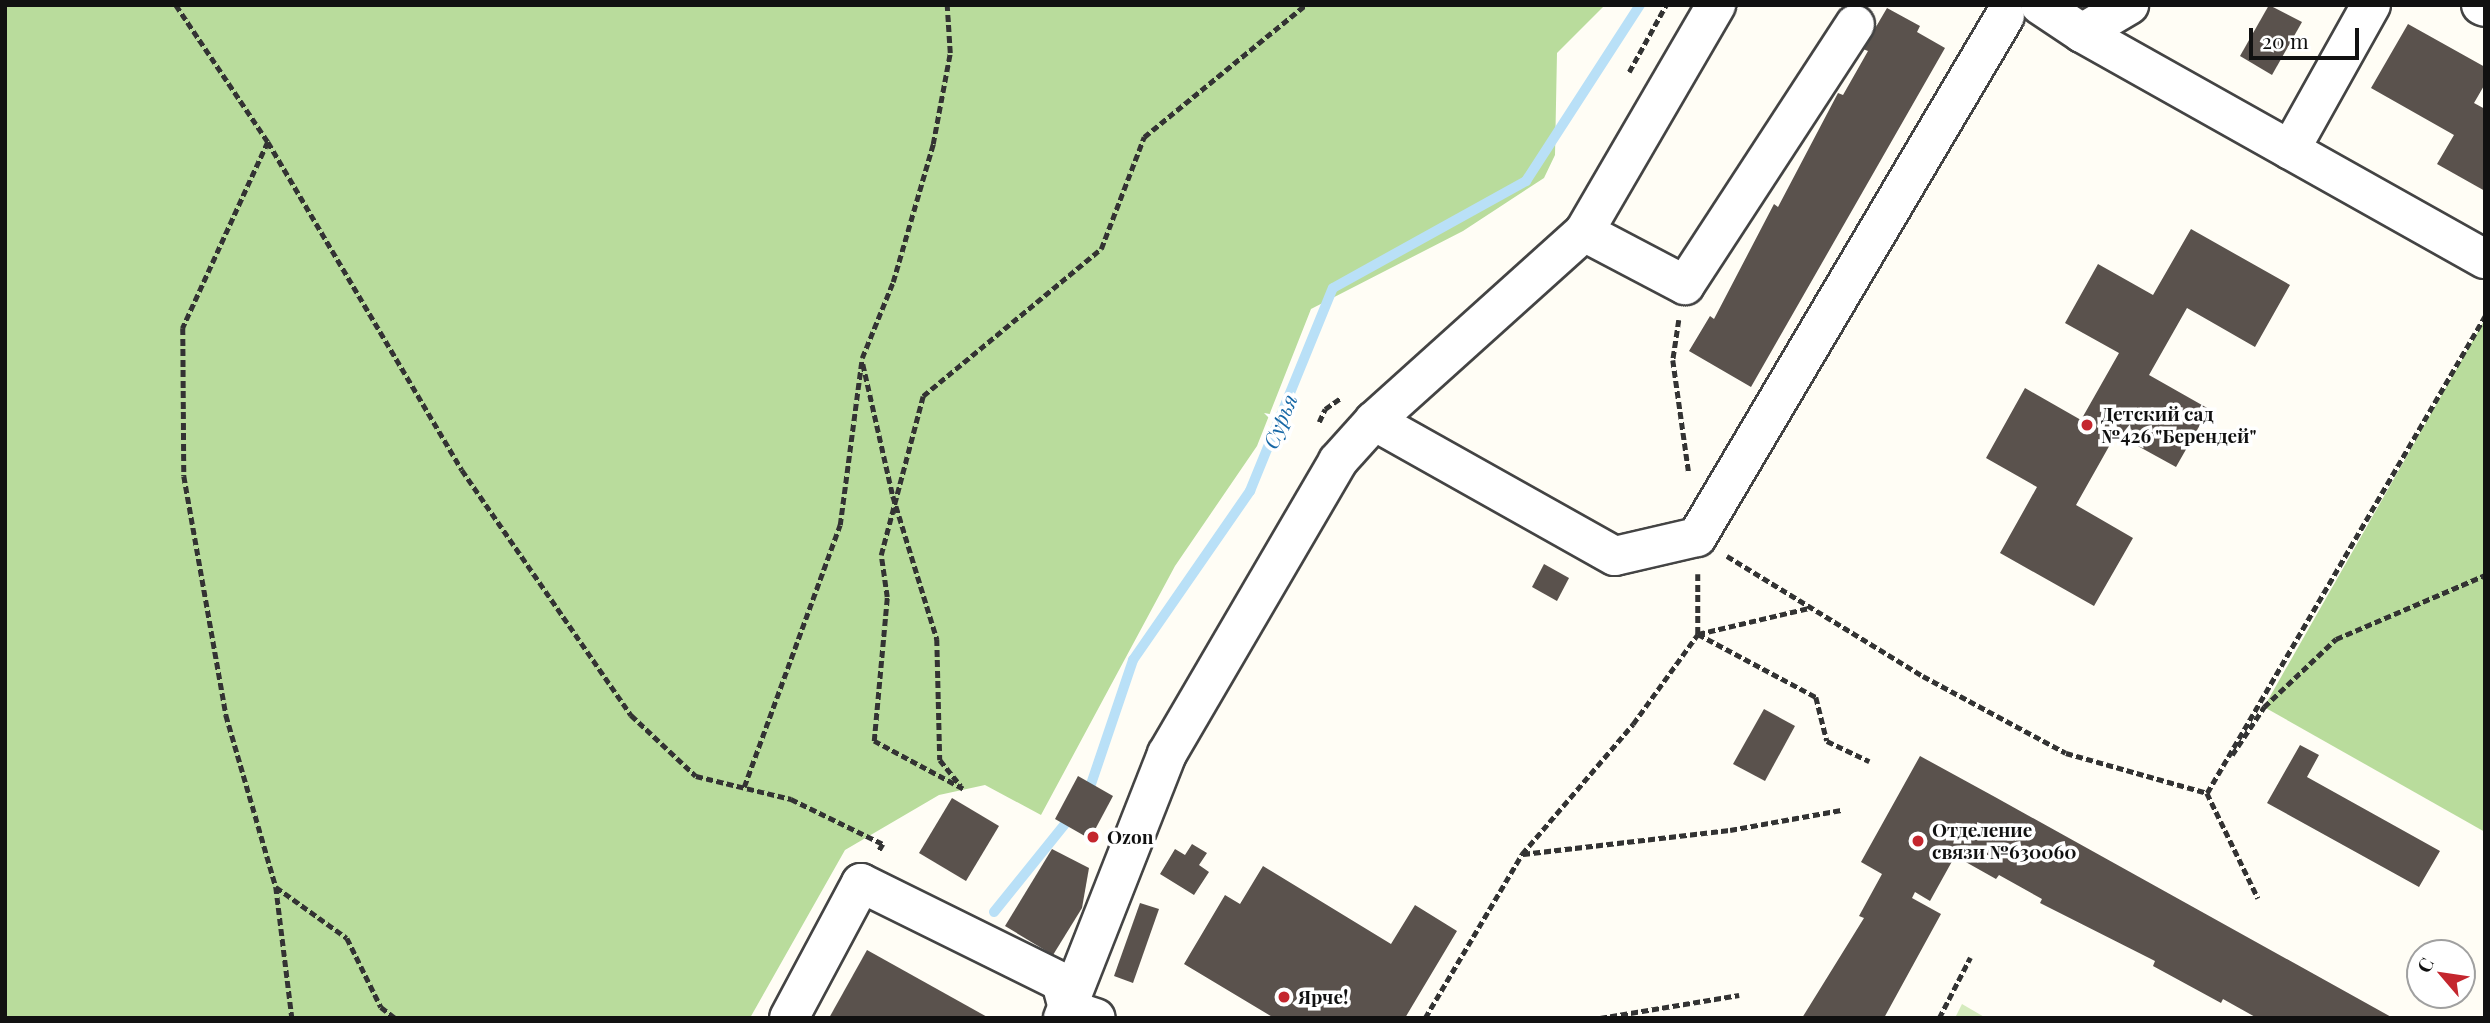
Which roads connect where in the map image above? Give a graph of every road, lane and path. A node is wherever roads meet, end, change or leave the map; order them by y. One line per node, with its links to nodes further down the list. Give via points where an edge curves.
1 (176, 5): 10 (path)
2 (947, 5): 16 (path, via 950,53 933,144 893,282)
3 (1305, 5): 18 (path, via 1144,138 1101,249 923,396)
4 (1716, 5): 12 (street)
5 (2129, 5): 9 (street)
6 (2371, 5): 11 (street)
7 (2023, 11): 9 (street); 19 (street)
8 (1855, 24): 14 (street)
9 (2082, 33): 11 (street)
10 (268, 142): 24 (path, via 462,470 631,715 696,776); 29 (path, via 183,328 184,476 226,715)
11 (2290, 150): 13 (street)
12 (1584, 232): 14 (street); 17 (street)
13 (2485, 259)
14 (1685, 285): 19 (path, via 1673,360)
15 (2485, 316): 25 (path)
16 (862, 358): 18 (path); 24 (path, via 840,525)
17 (1374, 421): 19 (street, via 1615,556); 33 (street, via 1338,461 1167,754)
18 (893, 496): 18 (path, via 881,555 887,597 874,741 963,789 940,760 937,639)
19 (1697, 537): 21 (path); 22 (path)
20 (2485, 575): 25 (path, via 2336,639 2264,707)
21 (1810, 608): 22 (path); 25 (path, via 2066,753)
22 (1698, 634): 23 (path, via 1816,696 1827,741); 27 (path, via 1633,724)
23 (1869, 761)
24 (744, 787): 28 (path, via 791,799 883,844)
25 (2207, 793): 30 (path)
26 (1841, 810): 27 (path, via 1730,830)
27 (1522, 854): 37 (path)
28 (861, 883): 33 (street, via 1061,982); 36 (street)
29 (276, 887): 34 (path); 35 (path, via 347,938 380,1007)
30 (2258, 898)
31 (1970, 958): 39 (path)
32 (1739, 995): 38 (path)
33 (1075, 1015)
34 (292, 1018)
35 (395, 1018)
36 (789, 1018)
37 (1424, 1018)
38 (1600, 1018)
39 (1939, 1018)

